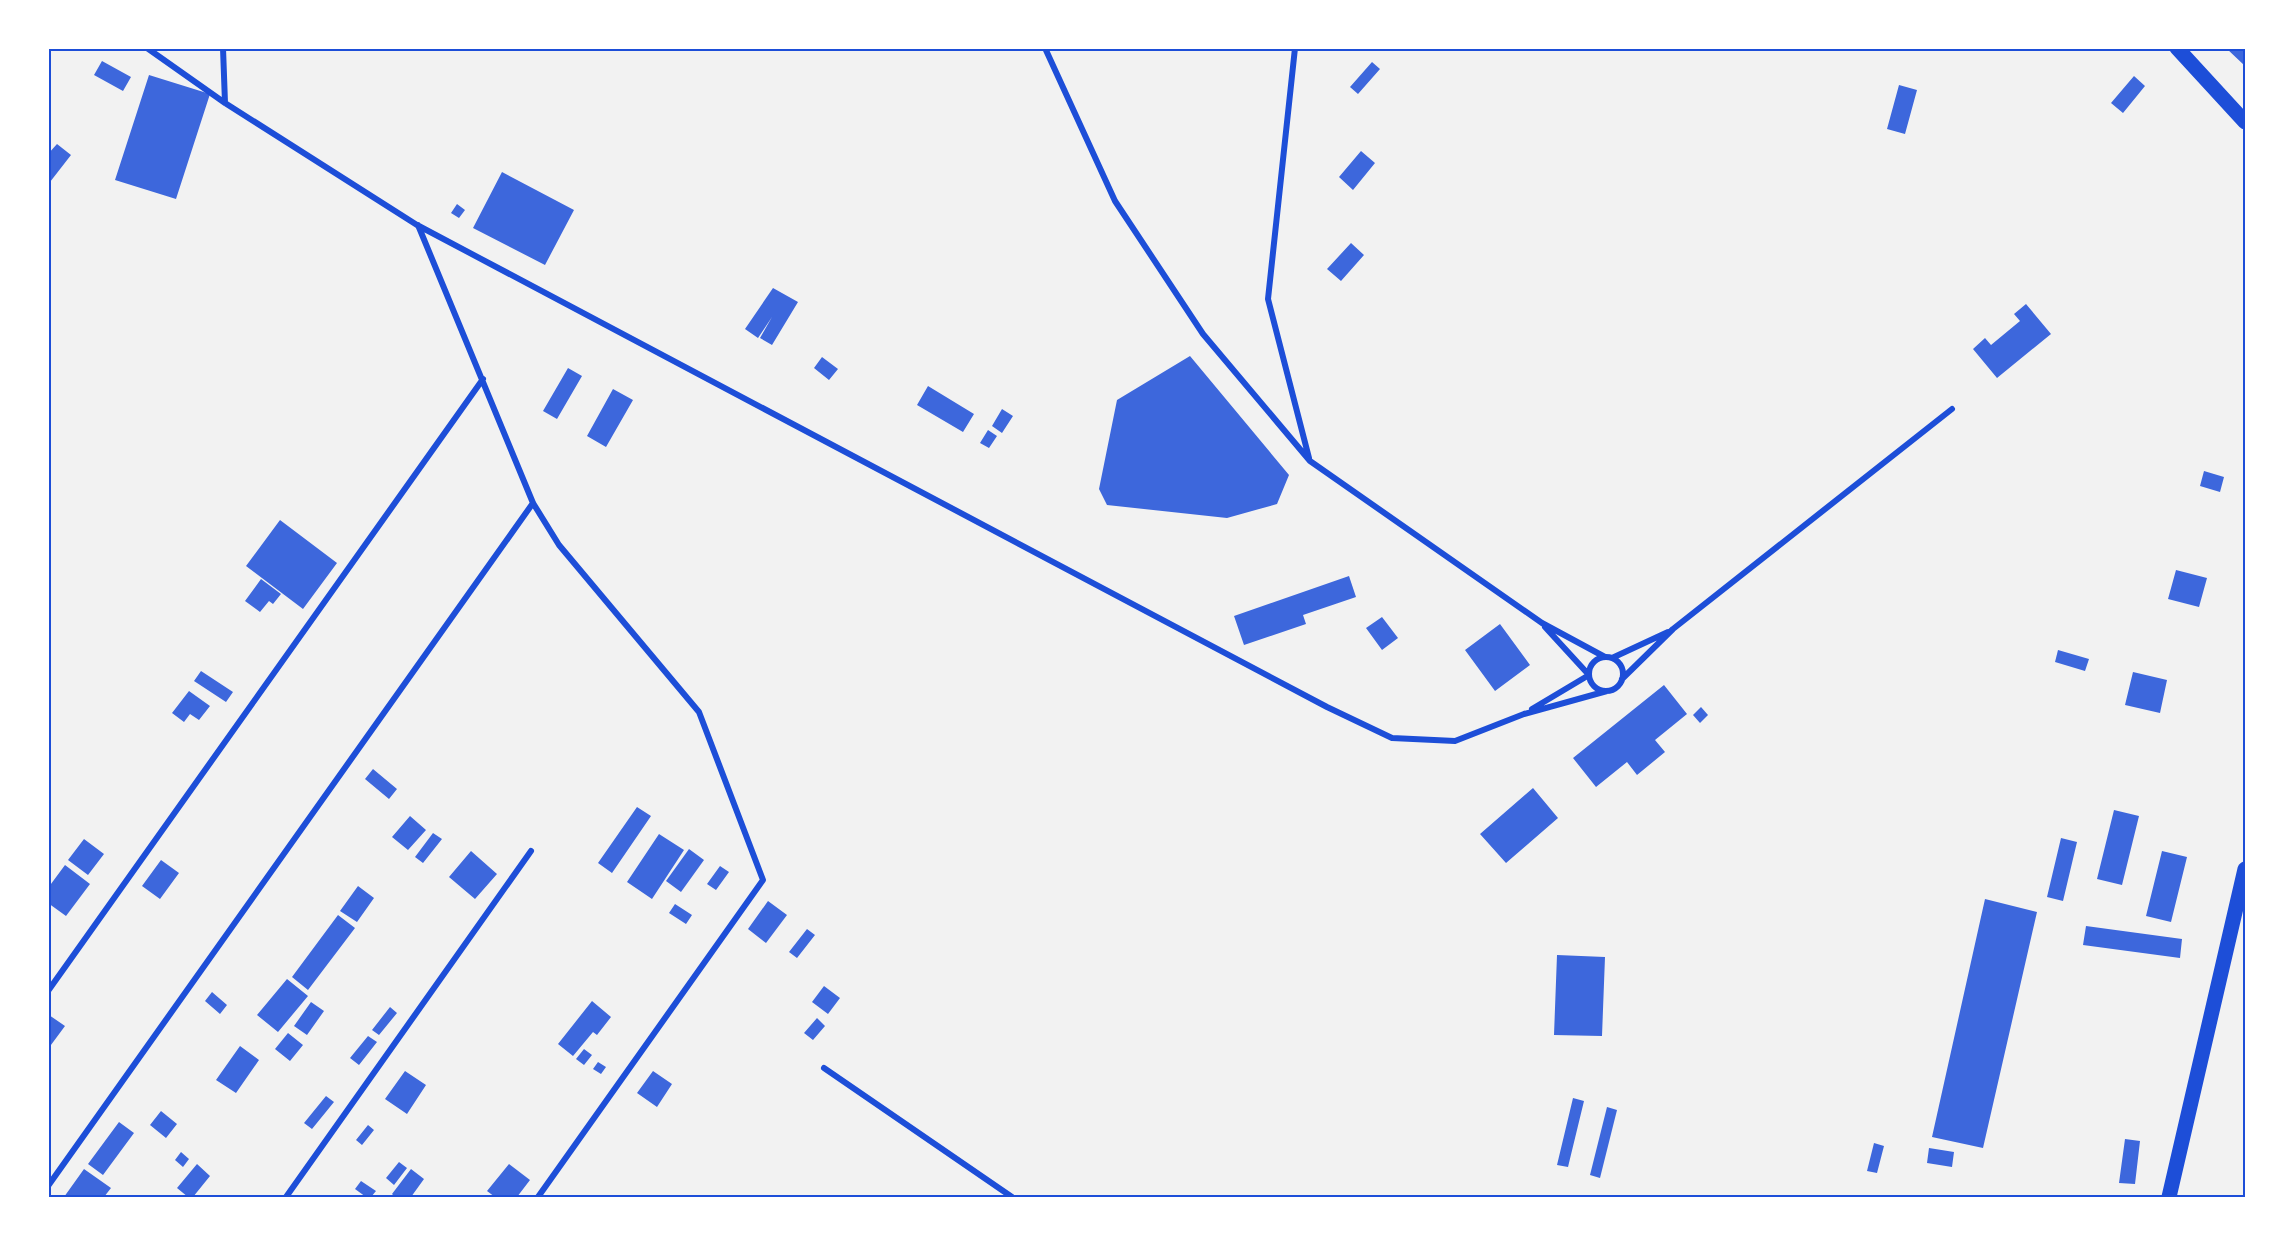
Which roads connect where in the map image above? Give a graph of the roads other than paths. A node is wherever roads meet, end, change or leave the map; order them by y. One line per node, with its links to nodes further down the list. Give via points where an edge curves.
1 (147, 48): 6 (street)
2 (224, 48): 6 (street)
3 (1045, 48): 11 (street, via 1115,201 1203,334)
4 (1295, 48): 11 (street, via 1268,299)
5 (2177, 48): 7 (main road)
6 (225, 103): 8 (street)
7 (2245, 122)
8 (417, 225): 9 (street); 19 (street, via 1392,738 1455,741)
9 (483, 378): 12 (street); 22 (street)
10 (1952, 409): 14 (street)
11 (1310, 461): 13 (street)
12 (533, 503): 24 (street); 26 (street, via 559,545 699,712 763,880)
13 (1542, 623): 15 (street); 16 (street)
14 (1673, 629): 15 (street); 17 (street)
15 (1608, 657): 16 (street, via 1593,663); 17 (street, via 1622,666)
16 (1589, 675): 18 (street, via 1595,687); 19 (street)
17 (1622, 679): 18 (street)
18 (1607, 691): 19 (street)
19 (1524, 714)
20 (531, 851): 25 (street)
21 (2245, 869): 28 (main road)
22 (48, 991)
23 (824, 1068): 27 (street)
24 (48, 1185)
25 (286, 1197)
26 (538, 1197)
27 (1012, 1197)
28 (2169, 1197)

